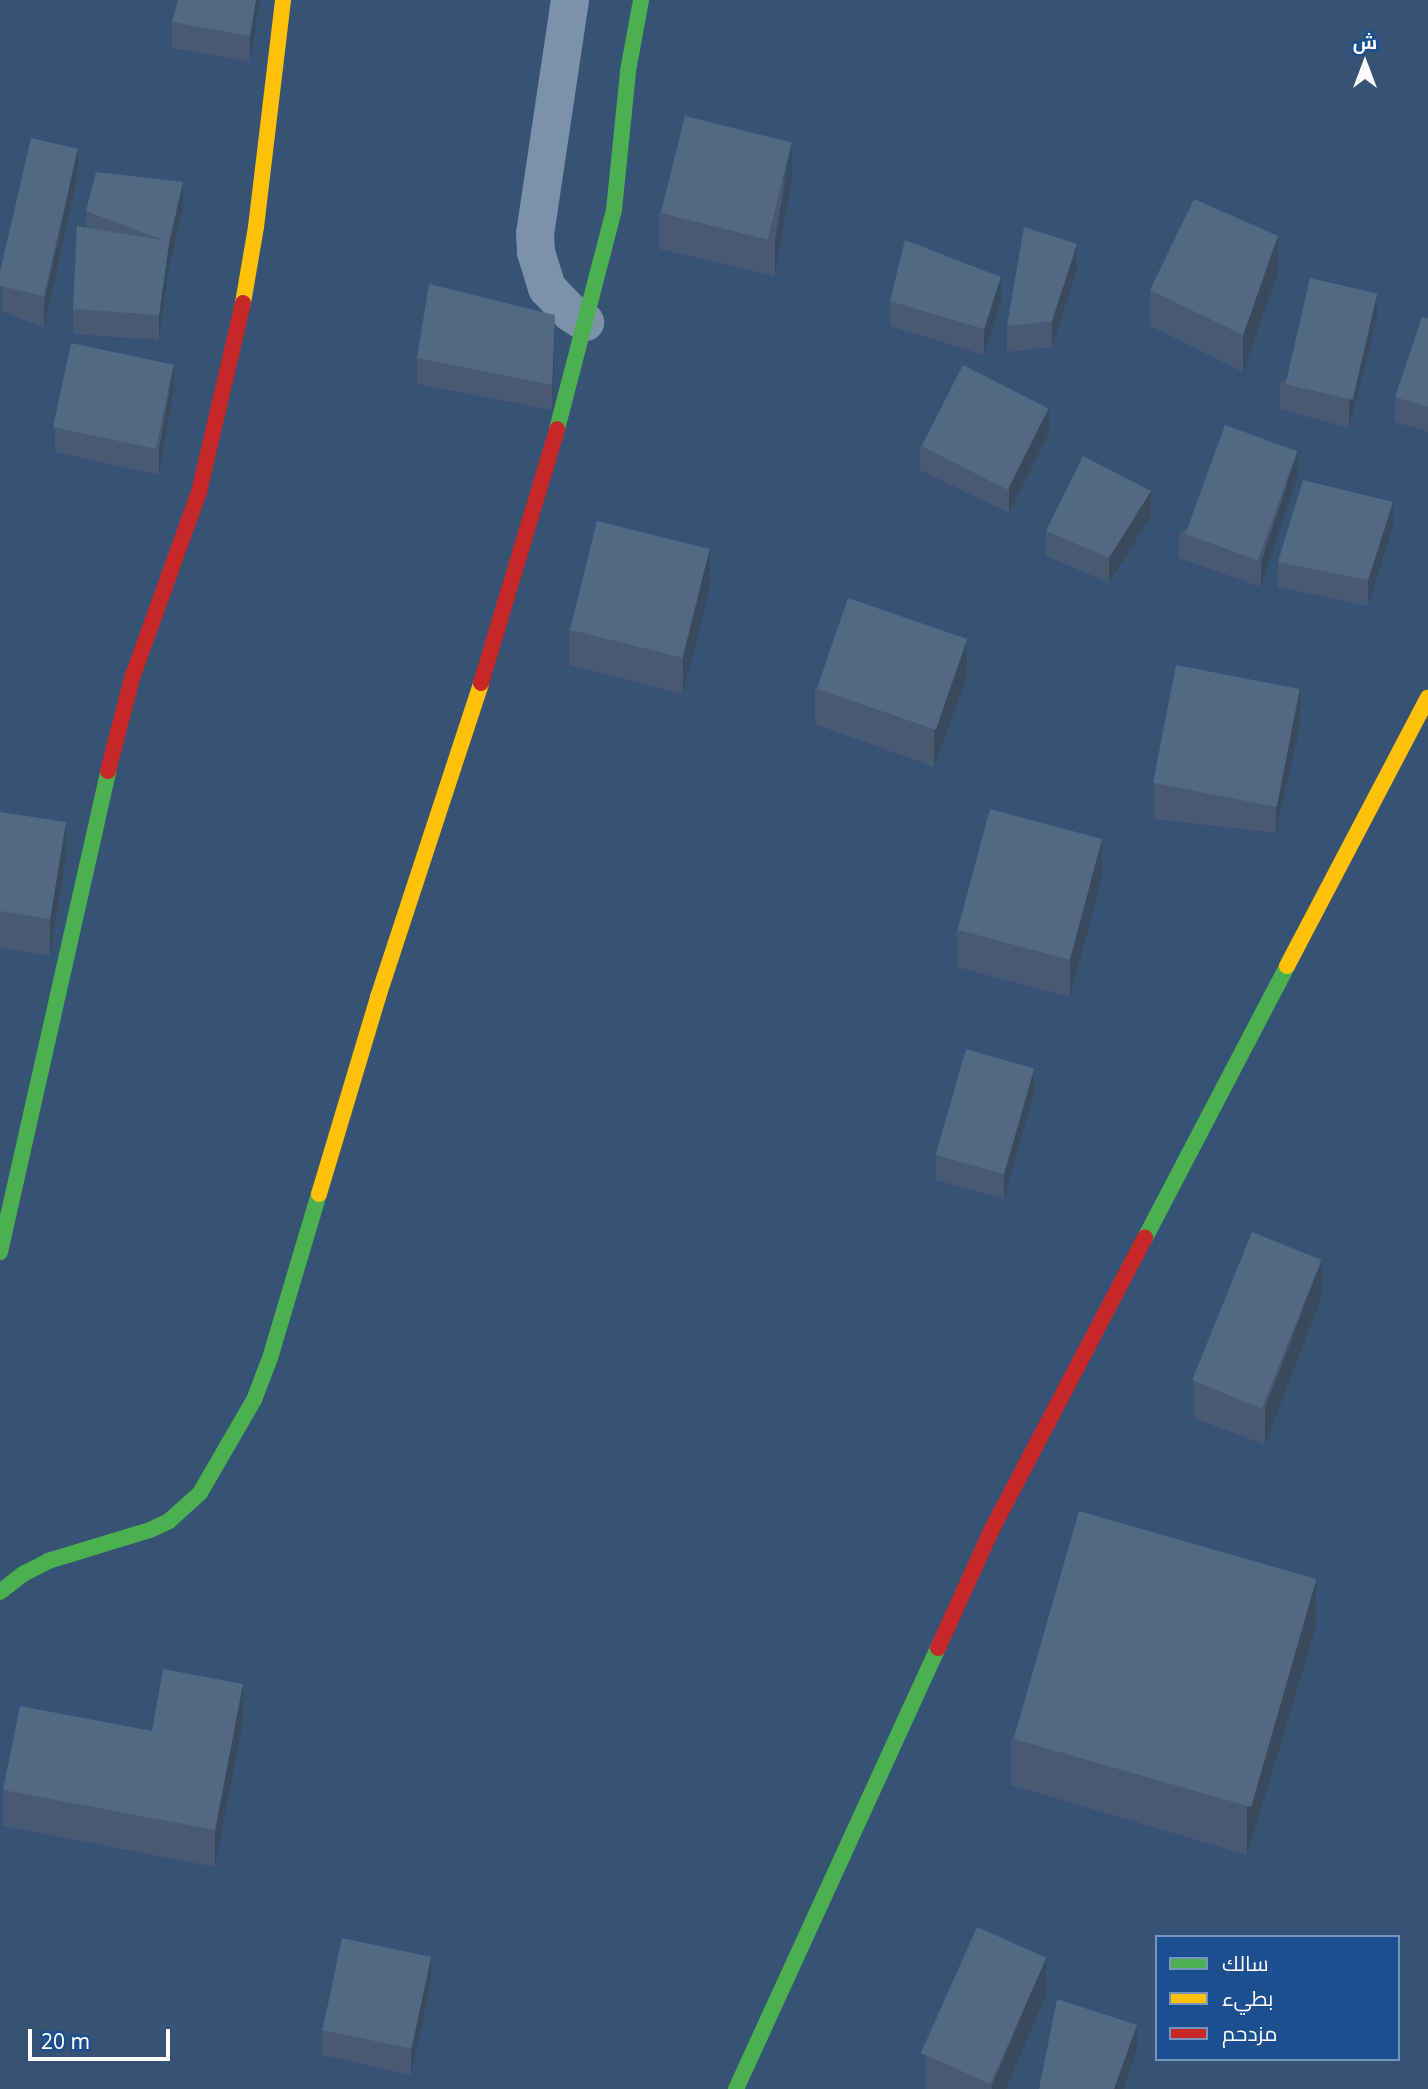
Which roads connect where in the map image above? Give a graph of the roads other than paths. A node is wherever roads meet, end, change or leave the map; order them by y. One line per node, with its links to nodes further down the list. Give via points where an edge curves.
1 (283, 0): 6 (street, via 256,227 237,337 199,492 132,678 93,829)
2 (570, 0): 4 (street, via 536,252 548,288)
3 (641, 0): 4 (street, via 628,71 614,210)
4 (585, 322): 7 (street, via 494,642 254,1400 200,1493 169,1521 48,1561)
5 (1428, 698): 8 (street, via 993,1527)
6 (0, 1252)
7 (0, 1592)
8 (742, 2085)

